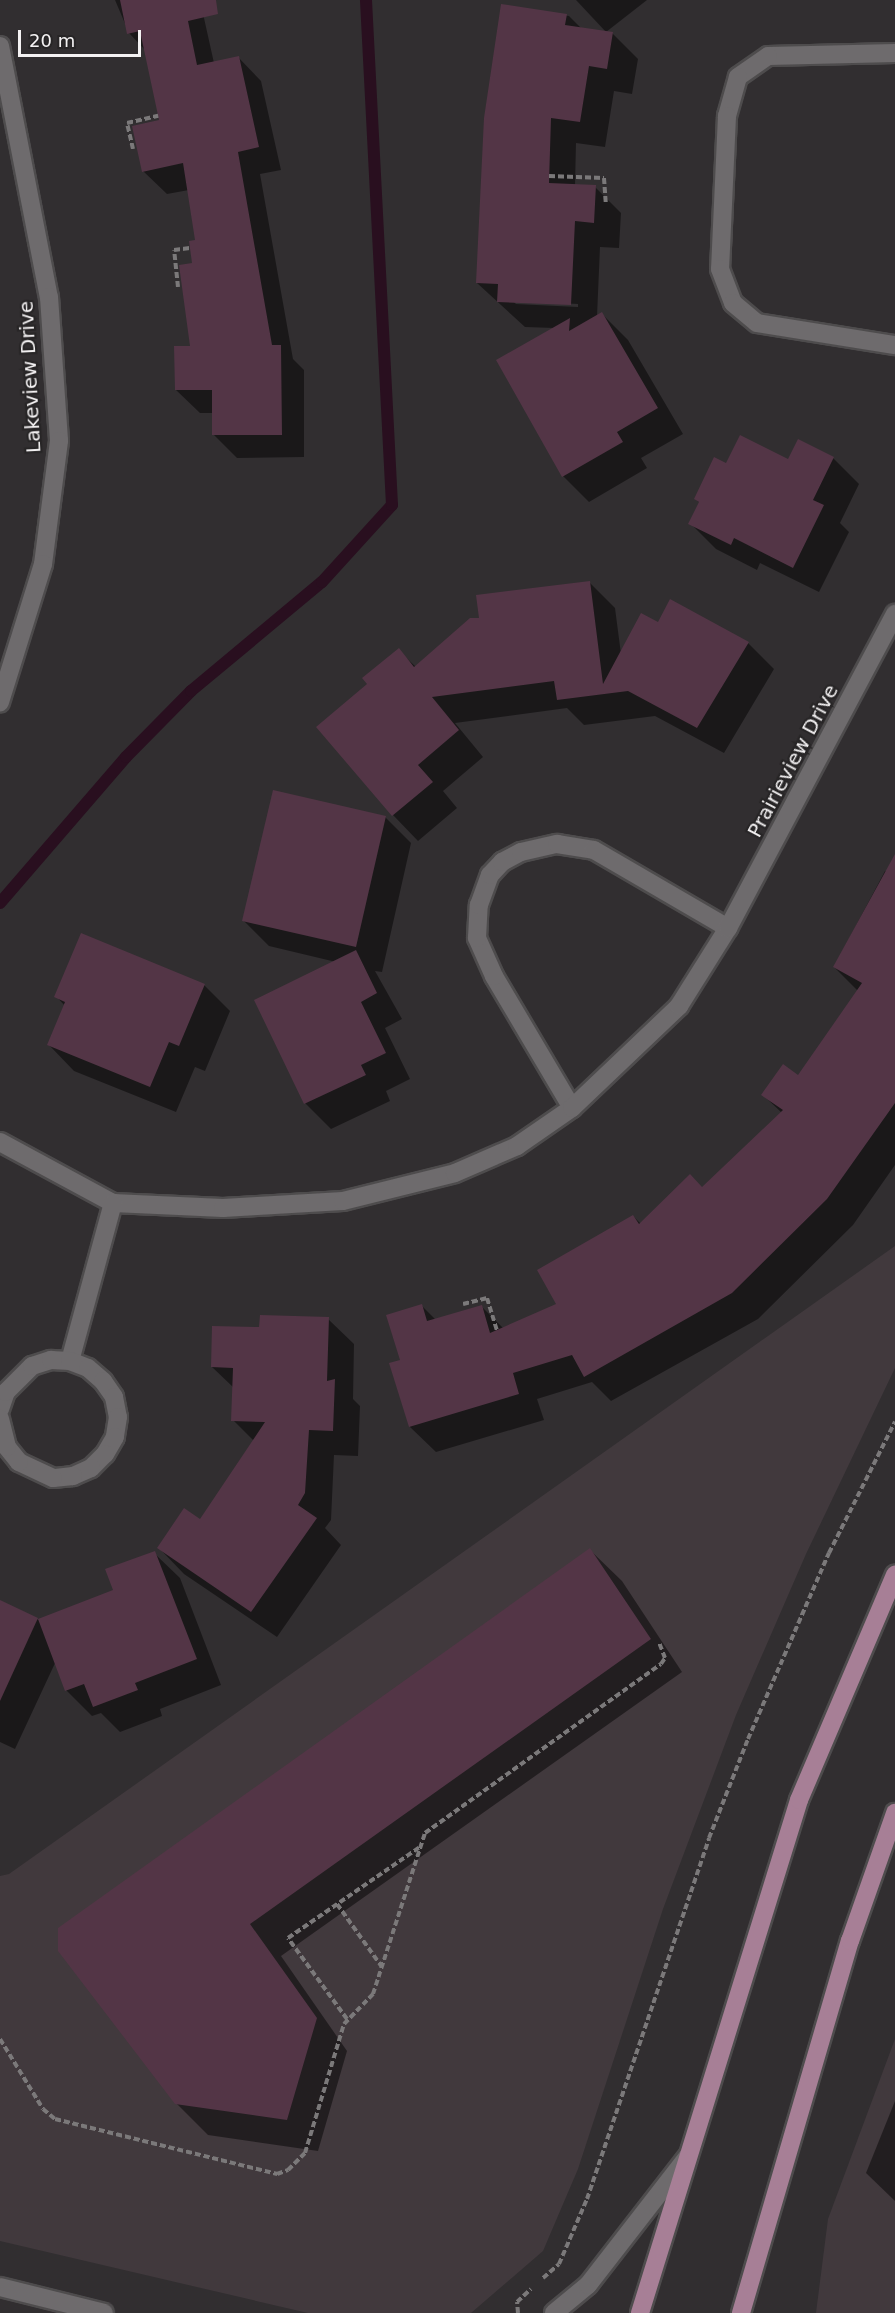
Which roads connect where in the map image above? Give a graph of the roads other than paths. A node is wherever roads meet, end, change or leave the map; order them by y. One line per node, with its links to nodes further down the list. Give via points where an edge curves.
1 (0, 46): 5 (street, Lakeview Drive, via 49,297 59,441 43,564)
2 (895, 52): 3 (street, via 768,56 738,77 727,116 720,268 733,303 757,323)
3 (895, 345)
4 (895, 614): 6 (street, Prairieview Drive)
5 (0, 702)
6 (728, 928): 7 (street, Prairieview Drive, via 679,1006); 7 (street, via 594,850 556,844 521,852 502,862 490,875 479,905 477,938 494,976)
7 (572, 1108): 9 (street, Prairieview Drive, via 517,1146 455,1173 343,1201 223,1208)
8 (0, 1142): 9 (street, Prairieview Drive)
9 (113, 1203): 10 (street)
10 (70, 1361): 11 (street, via 51,1360 33,1366 6,1392); 12 (street, via 88,1368 103,1381 114,1397 118,1417 115,1437 105,1455 91,1468 73,1476 53,1478 34,1472 7,1447)
11 (0, 1410)
12 (0, 1419)
13 (895, 1575): 16 (main road, via 799,1800)
14 (895, 1812): 15 (main road)
15 (890, 1840): 21 (main road, via 850,1941)
16 (689, 2155): 19 (street, via 588,2284); 20 (main road)
17 (0, 2287): 18 (street)
18 (104, 2313)
19 (554, 2313)
20 (640, 2313)
21 (741, 2313)

